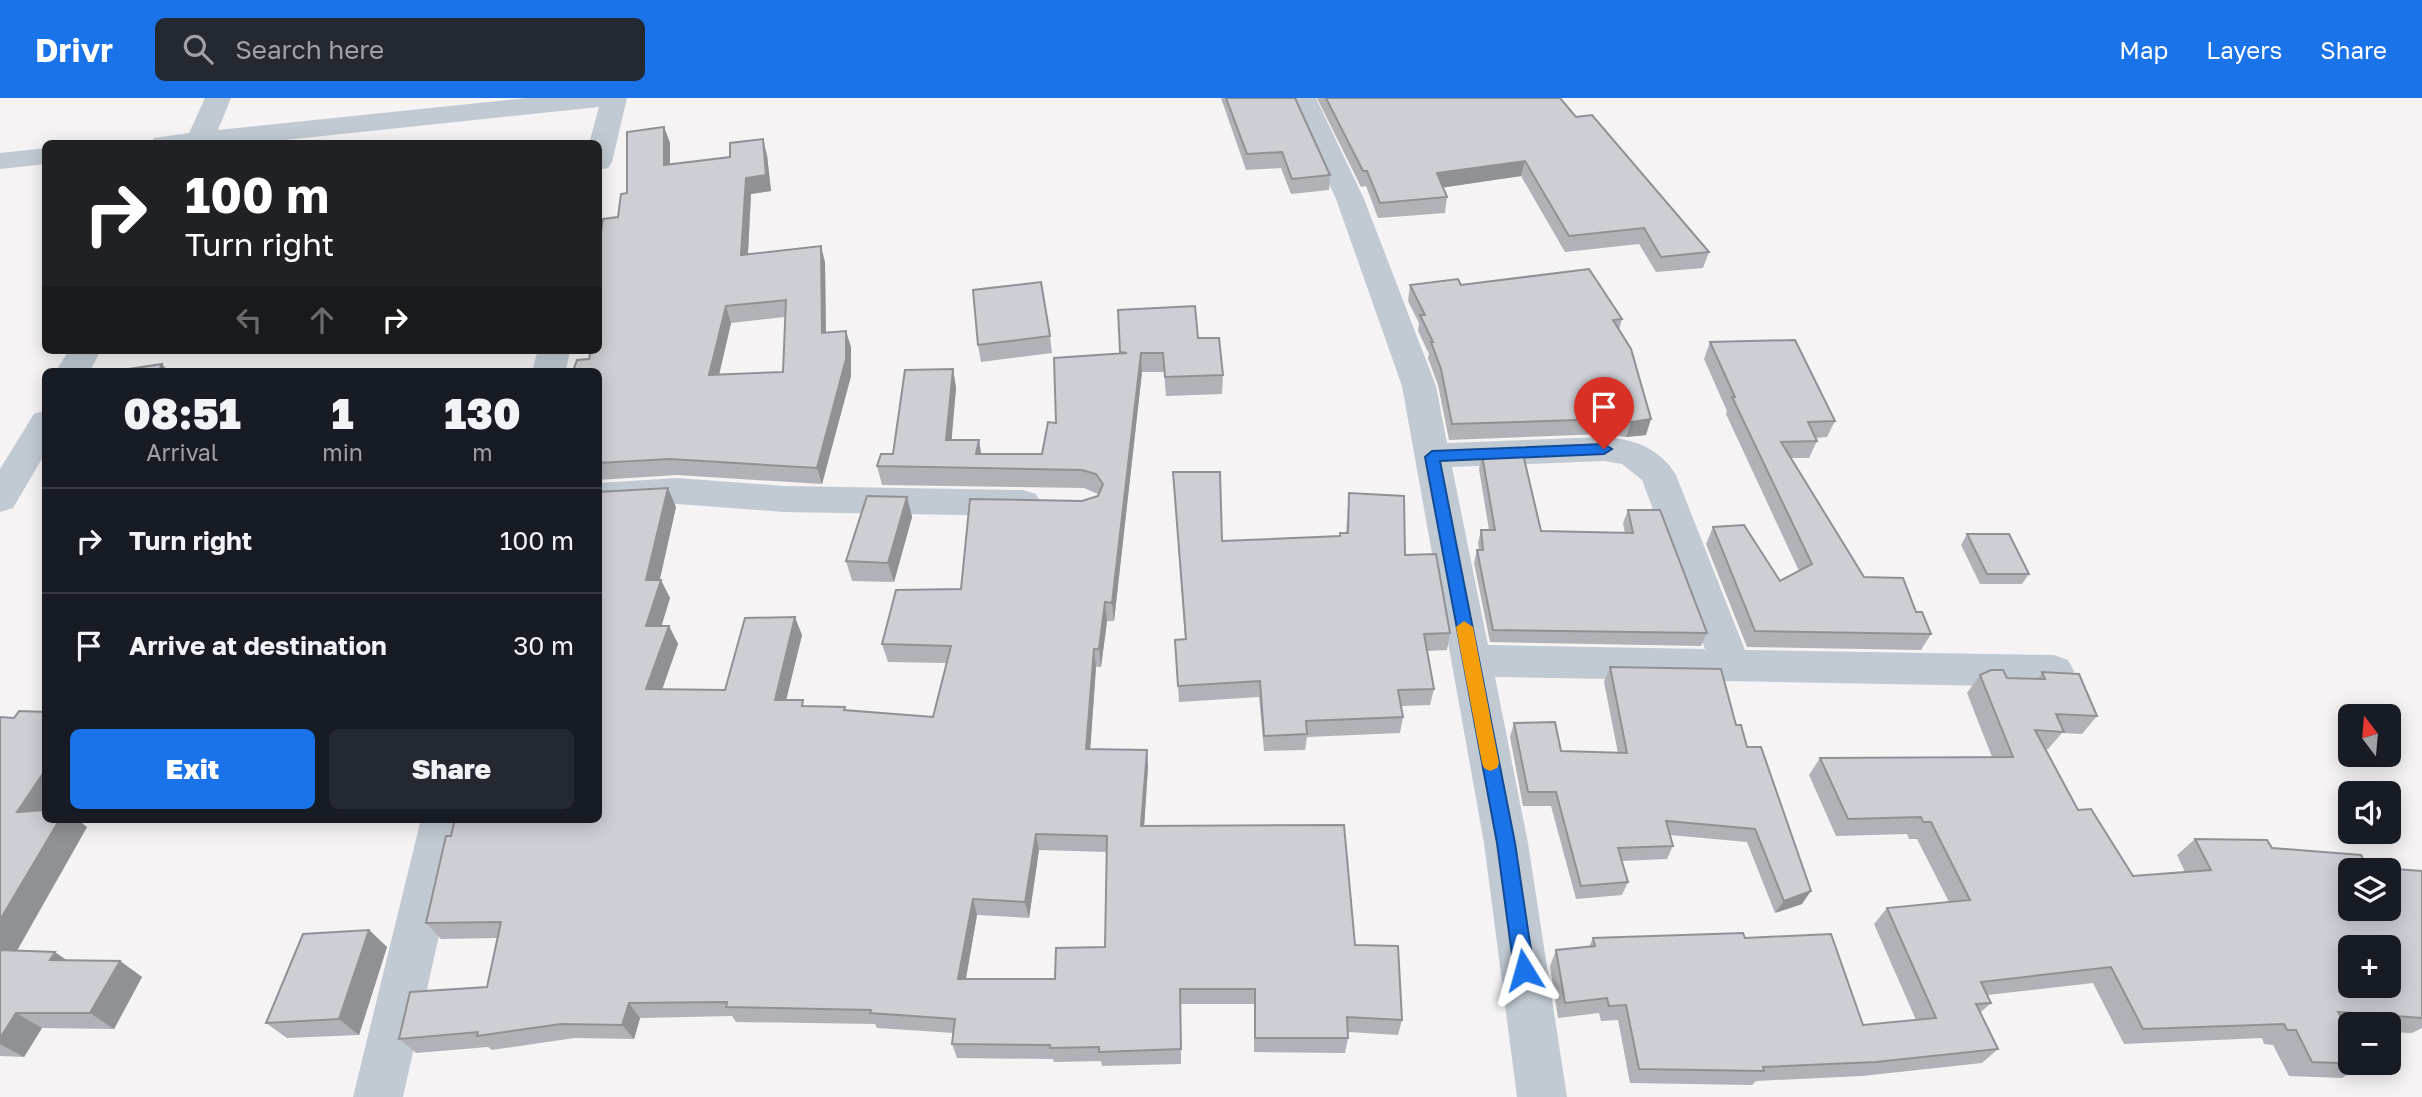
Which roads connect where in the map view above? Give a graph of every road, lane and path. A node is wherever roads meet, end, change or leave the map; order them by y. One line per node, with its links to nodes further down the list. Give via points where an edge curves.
1 (218, 98): 5 (street)
2 (604, 98): 6 (street)
3 (614, 98): 7 (street)
4 (1303, 98): 11 (street, via 1350,199 1405,342 1419,386)
5 (200, 140)
6 (217, 140)
7 (602, 146)
8 (42, 156): 9 (street)
9 (0, 161)
10 (42, 429): 13 (street)
11 (1432, 457): 15 (street); 16 (street, via 1604,449 1629,451 1647,462 1658,475)
12 (602, 495): 14 (street, via 677,491 783,499)
13 (0, 499)
14 (1057, 504)
15 (1471, 662): 16 (street); 20 (street, via 1506,843)
16 (1731, 666): 17 (street)
17 (2054, 671)
18 (442, 823): 19 (street)
19 (378, 1097)
20 (1542, 1097)

